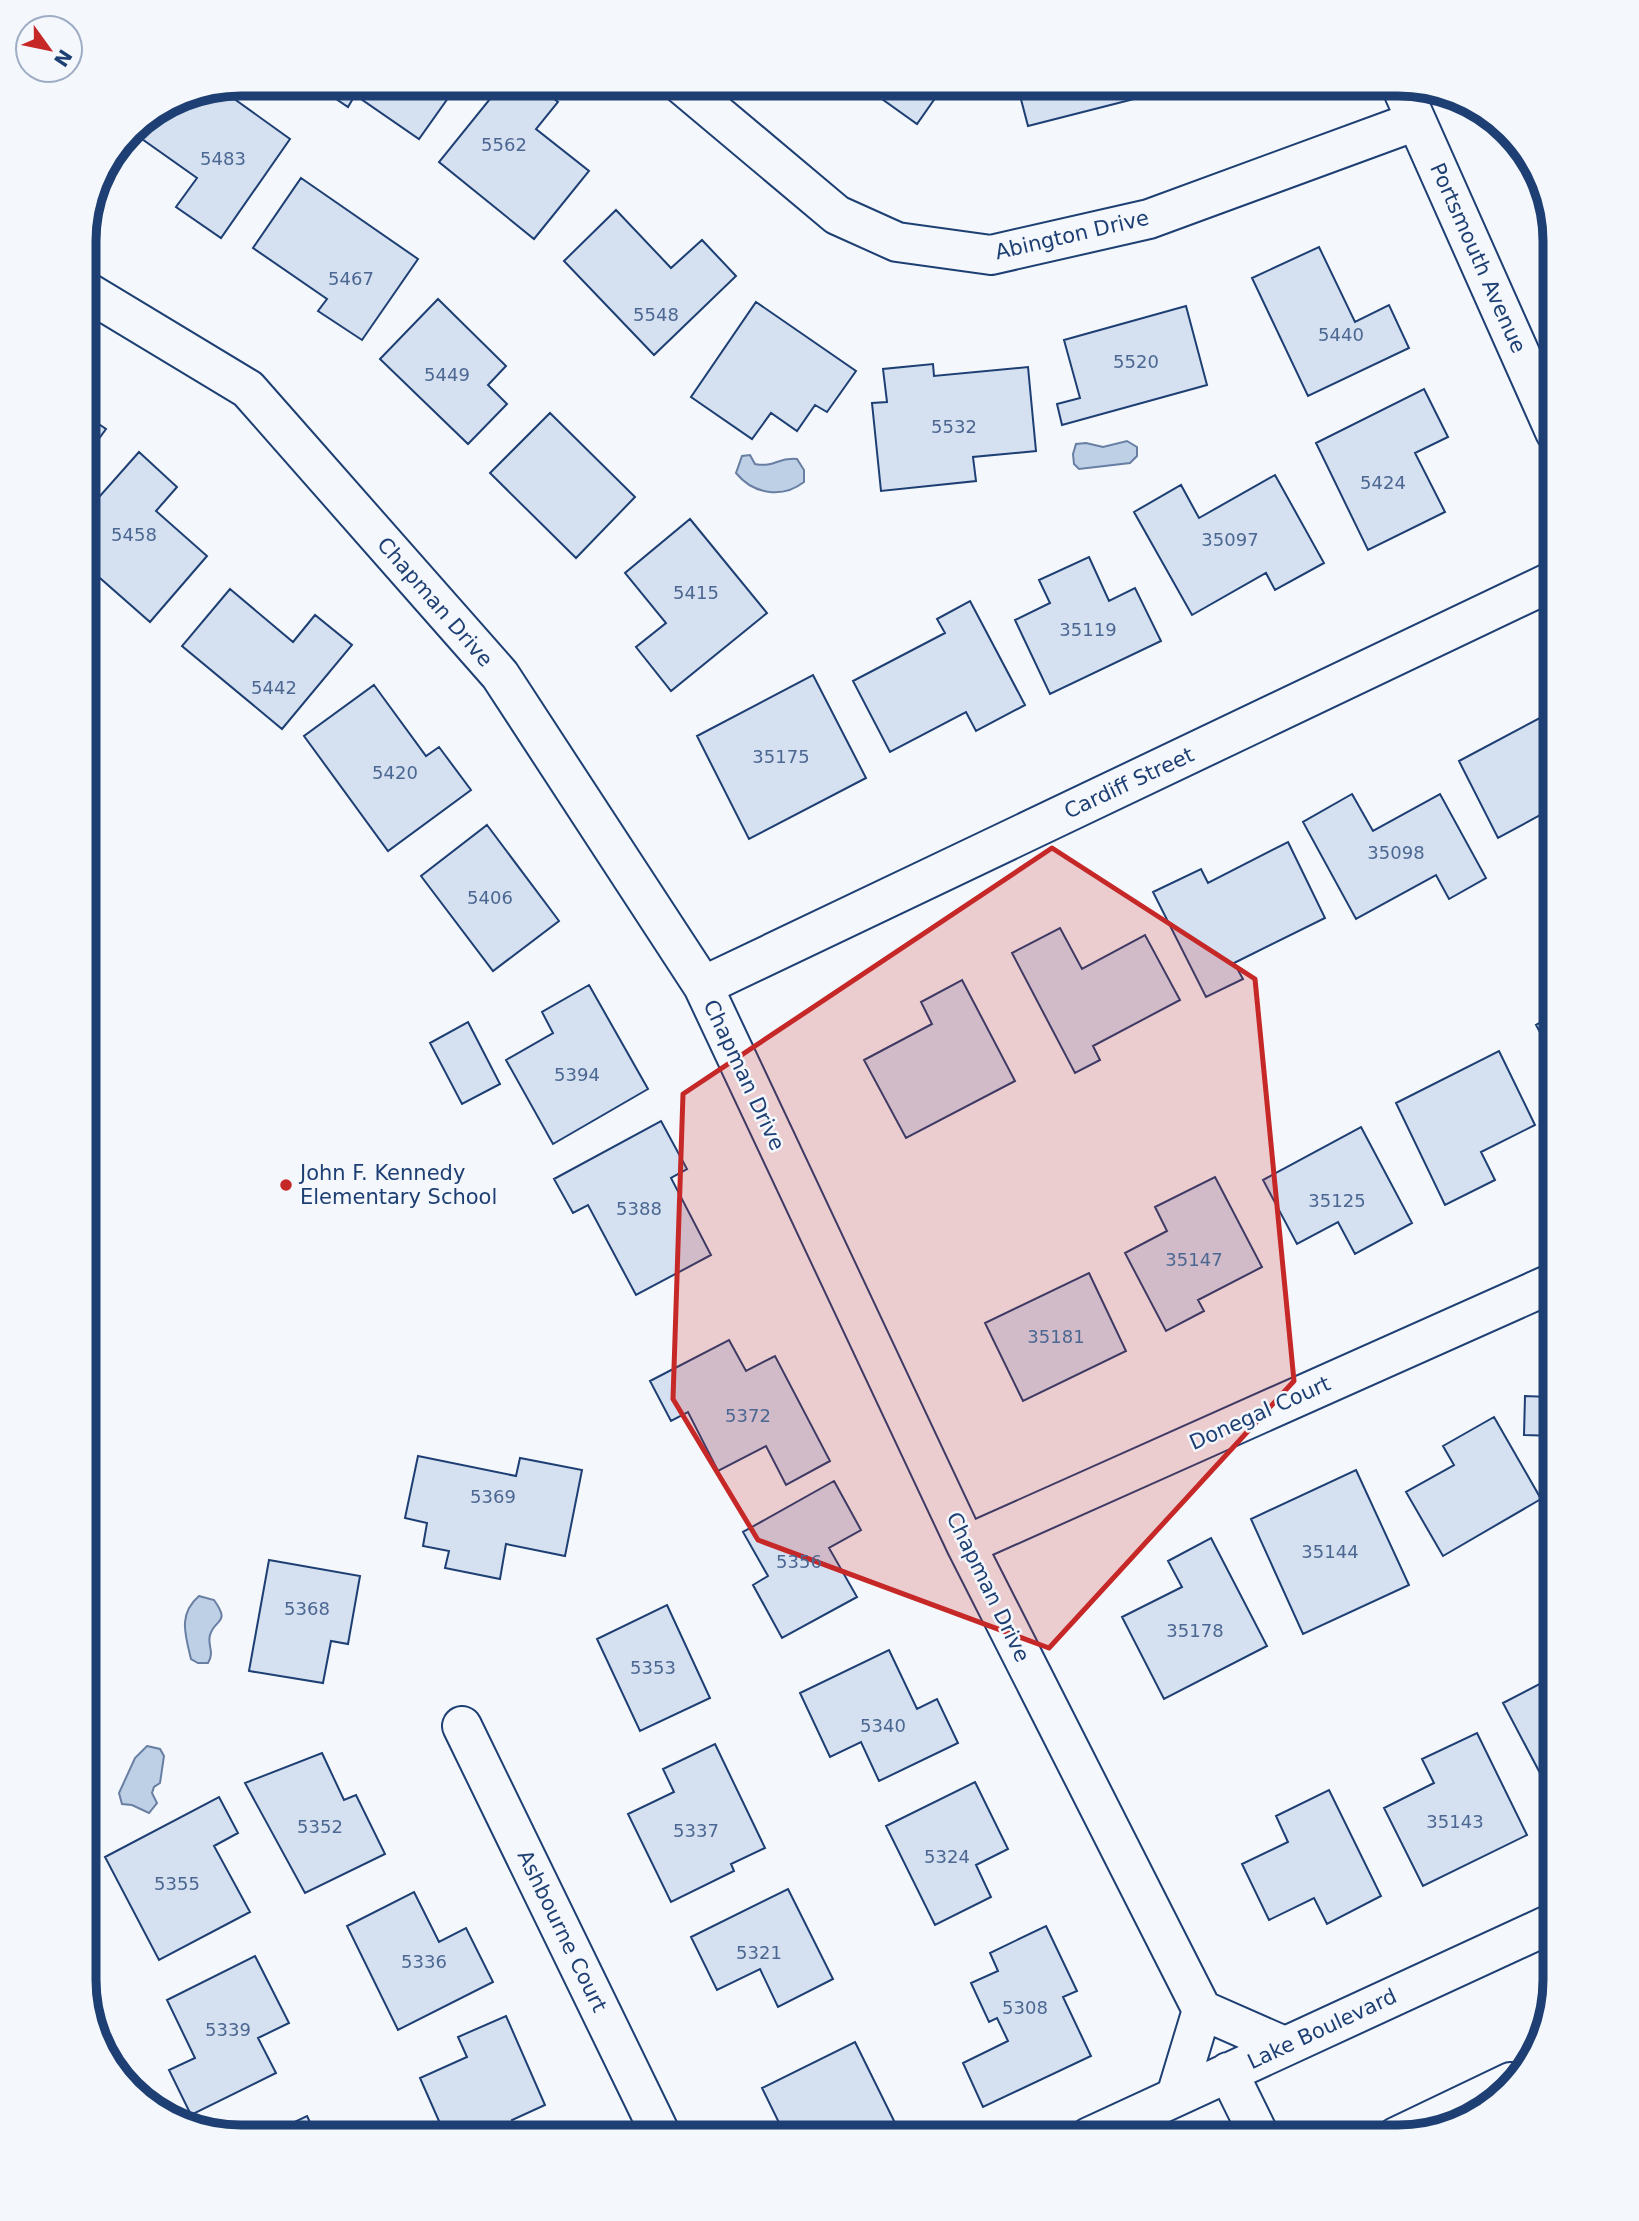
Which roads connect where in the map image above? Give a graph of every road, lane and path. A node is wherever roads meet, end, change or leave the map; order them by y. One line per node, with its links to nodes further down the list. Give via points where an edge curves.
1 (696, 96): 3 (street, Abington Drive, via 836,215 897,242 991,255 1149,219)
2 (1406, 97): 3 (street, Portsmouth Avenue)
3 (1416, 121): 5 (street, Portsmouth Avenue)
4 (97, 298): 7 (street, Chapman Drive, via 248,389 500,675)
5 (1543, 405)
6 (1543, 585): 7 (street, Cardiff Street)
7 (703, 986): 9 (street, Chapman Drive)
8 (1543, 1287): 9 (street, Donegal Court)
9 (966, 1545): 12 (street, Chapman Drive)
10 (462, 1726): 18 (street, Ashbourne Court)
11 (1543, 1927): 13 (street, Lake Boulevard)
12 (1202, 2010): 13 (street); 16 (street)
13 (1284, 2046): 14 (street, Lake Boulevard)
14 (1228, 2072): 16 (street, Lake Boulevard); 20 (street)
15 (1488, 2093): 17 (street)
16 (1176, 2096): 19 (street, Lake Boulevard)
17 (1428, 2122)
18 (657, 2124)
19 (1115, 2125)
20 (1254, 2125)

